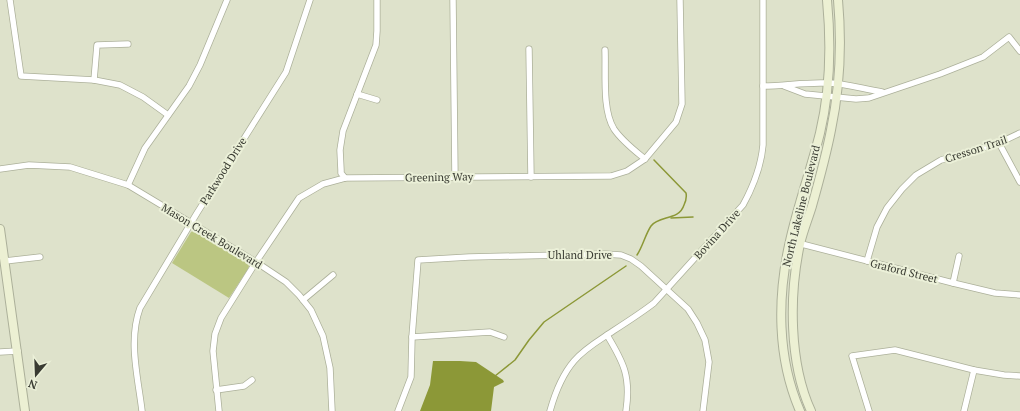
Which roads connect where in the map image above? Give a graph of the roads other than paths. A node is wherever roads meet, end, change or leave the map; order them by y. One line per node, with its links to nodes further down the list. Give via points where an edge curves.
1 (10, 0): 14 (street, via 21,76)
2 (227, 0): 24 (street, via 200,66)
3 (310, 0): 34 (street, Parkwood Drive, via 286,72)
4 (377, 0): 20 (street, via 376,45)
5 (453, 0): 29 (street)
6 (680, 0): 27 (street, Greening Way, via 682,104 676,122)
7 (763, 0): 17 (street, Bovina Drive)
8 (827, 0): 15 (main road, North Lakeline Boulevard)
9 (838, 0): 16 (main road, North Lakeline Boulevard)
10 (128, 44): 14 (street, via 97,45)
11 (529, 49): 30 (street)
12 (605, 50): 27 (street, via 609,119 621,138)
13 (1020, 51): 19 (street, via 1009,37 983,57)
14 (94, 80): 24 (street, via 120,84)
15 (827, 83): 16 (street); 18 (street, via 796,83); 21 (main road, North Lakeline Boulevard)
16 (838, 84): 19 (street); 22 (main road, North Lakeline Boulevard)
17 (763, 86): 18 (street); 45 (street, Bovina Drive, via 763,144 761,160 751,190 743,205)
18 (784, 86): 21 (street, via 804,94)
19 (882, 92): 22 (street, via 869,98)
20 (357, 94): 23 (street); 31 (street, via 341,141 341,173)
21 (826, 96): 22 (street); 36 (main road, North Lakeline Boulevard, via 820,132)
22 (837, 98): 37 (main road, North Lakeline Boulevard, via 822,172)
23 (377, 100)
24 (168, 115): 33 (street, via 145,148)
25 (1020, 133): 26 (street, Cresson Trail)
26 (998, 143): 32 (street); 41 (street, Cresson Trail, via 941,160 916,175 886,208)
27 (645, 159): 30 (street, Greening Way, via 627,171 611,176)
28 (0, 169): 33 (street, Mason Creek Boulevard, via 29,165 70,168)
29 (455, 177): 30 (street, Greening Way); 31 (street, Greening Way)
30 (531, 177)
31 (345, 178): 42 (street, Greening Way, via 323,184 299,198)
32 (1020, 182)
33 (128, 185): 34 (street, Mason Creek Boulevard)
34 (191, 222): 42 (street, Mason Creek Boulevard); 58 (street, Parkwood Drive, via 143,301 136,318 134,345)
35 (0, 229): 40 (main road)
36 (790, 241): 37 (street, Graford Street); 65 (main road, North Lakeline Boulevard, via 782,284 781,331 786,367)
37 (800, 244): 41 (street, Graford Street); 66 (main road, North Lakeline Boulevard, via 793,307 793,336)
38 (960, 256): 44 (street)
39 (40, 257): 40 (street)
40 (5, 261): 51 (main road)
41 (866, 261): 44 (street, Graford Street)
42 (256, 262): 47 (street, Mason Creek Boulevard, via 286,282); 56 (street, Greening Way, via 215,334 212,359)
43 (333, 275): 47 (street)
44 (953, 283): 46 (street, Graford Street, via 995,293)
45 (666, 290): 48 (street, Bovina Drive, via 645,310); 49 (street, Uhland Drive, via 641,266 621,255 492,256 418,260); 64 (street, Uhland Drive, via 688,309 705,340 709,362)
46 (1020, 295)
47 (303, 300): 60 (street, Mason Creek Boulevard, via 316,318 326,346 332,380)
48 (607, 335): 62 (street, Bovina Drive, via 582,352 573,362 559,385); 63 (street, via 625,370 628,384)
49 (412, 337): 50 (street, via 490,332); 61 (street, via 411,377)
50 (504, 337)
51 (18, 351): 52 (street); 57 (main road)
52 (0, 352)
53 (974, 370): 54 (street); 67 (street, via 895,350 852,356); 68 (street)
54 (1020, 376)
55 (252, 380): 56 (street, via 244,386)
56 (216, 390): 59 (street, Greening Way)
57 (25, 411)
58 (142, 411)
59 (219, 411)
60 (332, 411)
61 (398, 411)
62 (550, 411)
63 (626, 411)
64 (703, 411)
65 (800, 411)
66 (811, 411)
67 (869, 411)
68 (964, 411)

